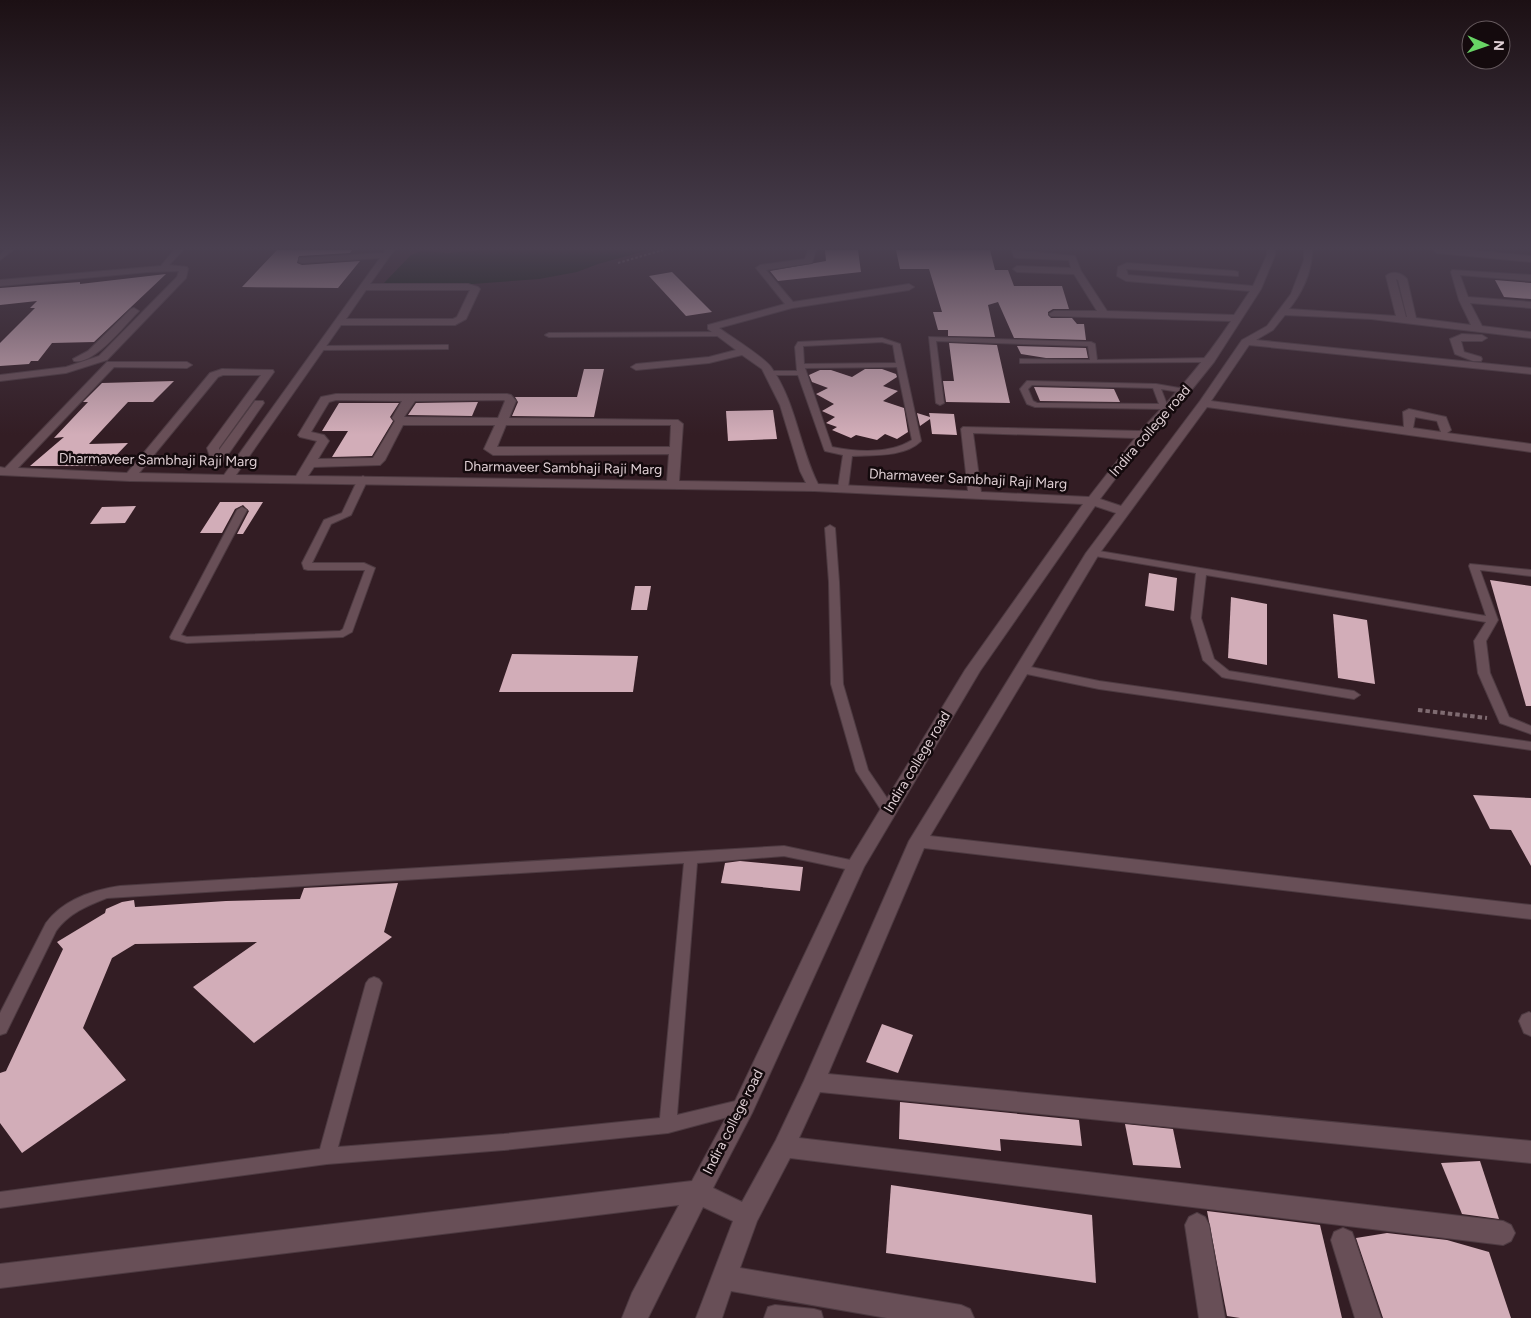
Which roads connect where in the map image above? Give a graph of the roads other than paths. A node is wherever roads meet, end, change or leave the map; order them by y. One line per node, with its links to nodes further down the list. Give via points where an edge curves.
1 (134, 312): 31 (street, via 92,353 68,362)
2 (148, 312): 35 (street, via 103,358 89,366)
3 (346, 312): 12 (street)
4 (464, 312): 12 (street, via 455,322)
5 (767, 312): 14 (street, via 711,327)
6 (1242, 312): 11 (street, Indira college road)
7 (1283, 312): 13 (street, via 1407,320); 17 (street, Indira college road, via 1270,328)
8 (1470, 312): 13 (street)
9 (1054, 314): 10 (street)
10 (1104, 314): 11 (street)
11 (1238, 318): 22 (street, Indira college road)
12 (339, 322): 20 (street)
13 (1478, 329): 16 (street)
14 (721, 334): 15 (lane); 21 (street)
15 (549, 335)
16 (1531, 335)
17 (1246, 342): 23 (street); 40 (street, Indira college road, via 1222,372)
18 (1531, 343): 23 (street, via 1454,339)
19 (445, 347): 20 (lane)
20 (320, 348): 54 (street)
21 (744, 351): 29 (street, via 709,360); 33 (street, via 766,367)
22 (1210, 360): 25 (lane); 38 (street, Indira college road)
23 (1465, 360): 28 (street); 32 (street)
24 (1023, 361): 25 (lane)
25 (1094, 362): 41 (lane, via 1091,344 932,339)
26 (187, 365): 51 (street, via 110,364)
27 (901, 365): 30 (lane); 30 (lane, via 896,344 882,340 801,344); 49 (lane, via 917,441 900,448)
28 (1531, 365)
29 (636, 366)
30 (801, 369): 33 (lane); 49 (lane, via 828,448)
31 (0, 371)
32 (1531, 371)
33 (769, 374): 58 (street, via 786,405)
34 (266, 376): 36 (street); 52 (street, via 269,372 214,374); 53 (street, via 275,377 275,380)
35 (0, 378)
36 (225, 378)
37 (1156, 386): 37 (lane, via 1030,383 1024,389 1035,405 1164,407); 38 (lane)
38 (1185, 391): 45 (street, Indira college road)
39 (413, 398): 42 (street, via 398,418); 43 (street, via 507,397 511,401); 50 (street, via 325,399 304,435 323,439)
40 (1207, 399): 44 (street); 63 (street, Indira college road)
41 (940, 403)
42 (400, 421): 43 (street); 50 (street, via 376,462)
43 (502, 422): 48 (street, via 674,422 677,424); 48 (street, via 491,450)
44 (1401, 426): 46 (street); 47 (street)
45 (1142, 435): 60 (street, via 967,429); 61 (street, Indira college road)
46 (1531, 442)
47 (1531, 448)
48 (674, 450): 57 (street)
49 (848, 453): 59 (lane)
50 (310, 463): 55 (street)
51 (4, 472): 52 (street, Dharmaveer Sambhaji Raji Marg)
52 (130, 476): 53 (street, Dharmaveer Sambhaji Raji Marg)
53 (207, 477): 54 (street, Dharmaveer Sambhaji Raji Marg)
54 (228, 477): 55 (street, Dharmaveer Sambhaji Raji Marg)
55 (301, 478): 56 (street, Dharmaveer Sambhaji Raji Marg)
56 (362, 479): 57 (street, Dharmaveer Sambhaji Raji Marg); 62 (lane, via 346,515 327,522 307,565 370,568 348,630 343,634 187,640 175,637)
57 (673, 485): 58 (street, Dharmaveer Sambhaji Raji Marg)
58 (814, 487): 59 (street, Dharmaveer Sambhaji Raji Marg)
59 (843, 488): 60 (street, Dharmaveer Sambhaji Raji Marg)
60 (975, 494): 61 (street, Dharmaveer Sambhaji Raji Marg)
61 (1092, 501): 63 (street, Dharmaveer Sambhaji Raji Marg); 73 (street, Indira college road, via 973,670)
62 (242, 510)
63 (1123, 511): 65 (street, Indira college road)
64 (830, 528): 73 (lane, via 837,684 862,771)
65 (1093, 553): 66 (lane); 69 (street, Indira college road)
66 (1202, 570): 68 (lane); 70 (lane, via 1196,618 1209,660 1226,674)
67 (1531, 573): 68 (lane, via 1474,566)
68 (1493, 620): 71 (lane, via 1480,641 1484,673 1504,720)
69 (1021, 668): 72 (lane, via 1100,686); 74 (street, Indira college road)
70 (1354, 695)
71 (1531, 730)
72 (1531, 746)
73 (888, 810): 76 (street, Indira college road)
74 (918, 841): 77 (street); 80 (street, Indira college road)
75 (691, 858): 76 (lane, via 784,851); 79 (lane, via 106,893 79,903 59,916); 82 (lane)
76 (854, 866): 81 (street, Indira college road)
77 (1531, 912)
78 (374, 983): 85 (lane)
79 (0, 1028)
80 (814, 1082): 83 (street, Indira college road); 84 (street)
81 (744, 1106): 82 (lane); 86 (street, Indira college road)
82 (668, 1125): 85 (lane)
83 (784, 1147): 88 (street, Indira college road); 90 (street)
84 (1531, 1152)
85 (327, 1156): 87 (lane)
86 (697, 1192): 88 (street); 92 (street); 94 (street, Indira college road)
87 (0, 1200)
88 (747, 1216): 93 (street, Indira college road)
89 (1197, 1225): 99 (street)
90 (1503, 1233)
91 (1343, 1240): 100 (street)
92 (0, 1276)
93 (725, 1278): 95 (street, Indira college road); 98 (street)
94 (635, 1318)
95 (709, 1318)
96 (773, 1318): 97 (lane, via 775,1314)
97 (814, 1318)
98 (961, 1318)
99 (1212, 1318)
100 (1368, 1318)

